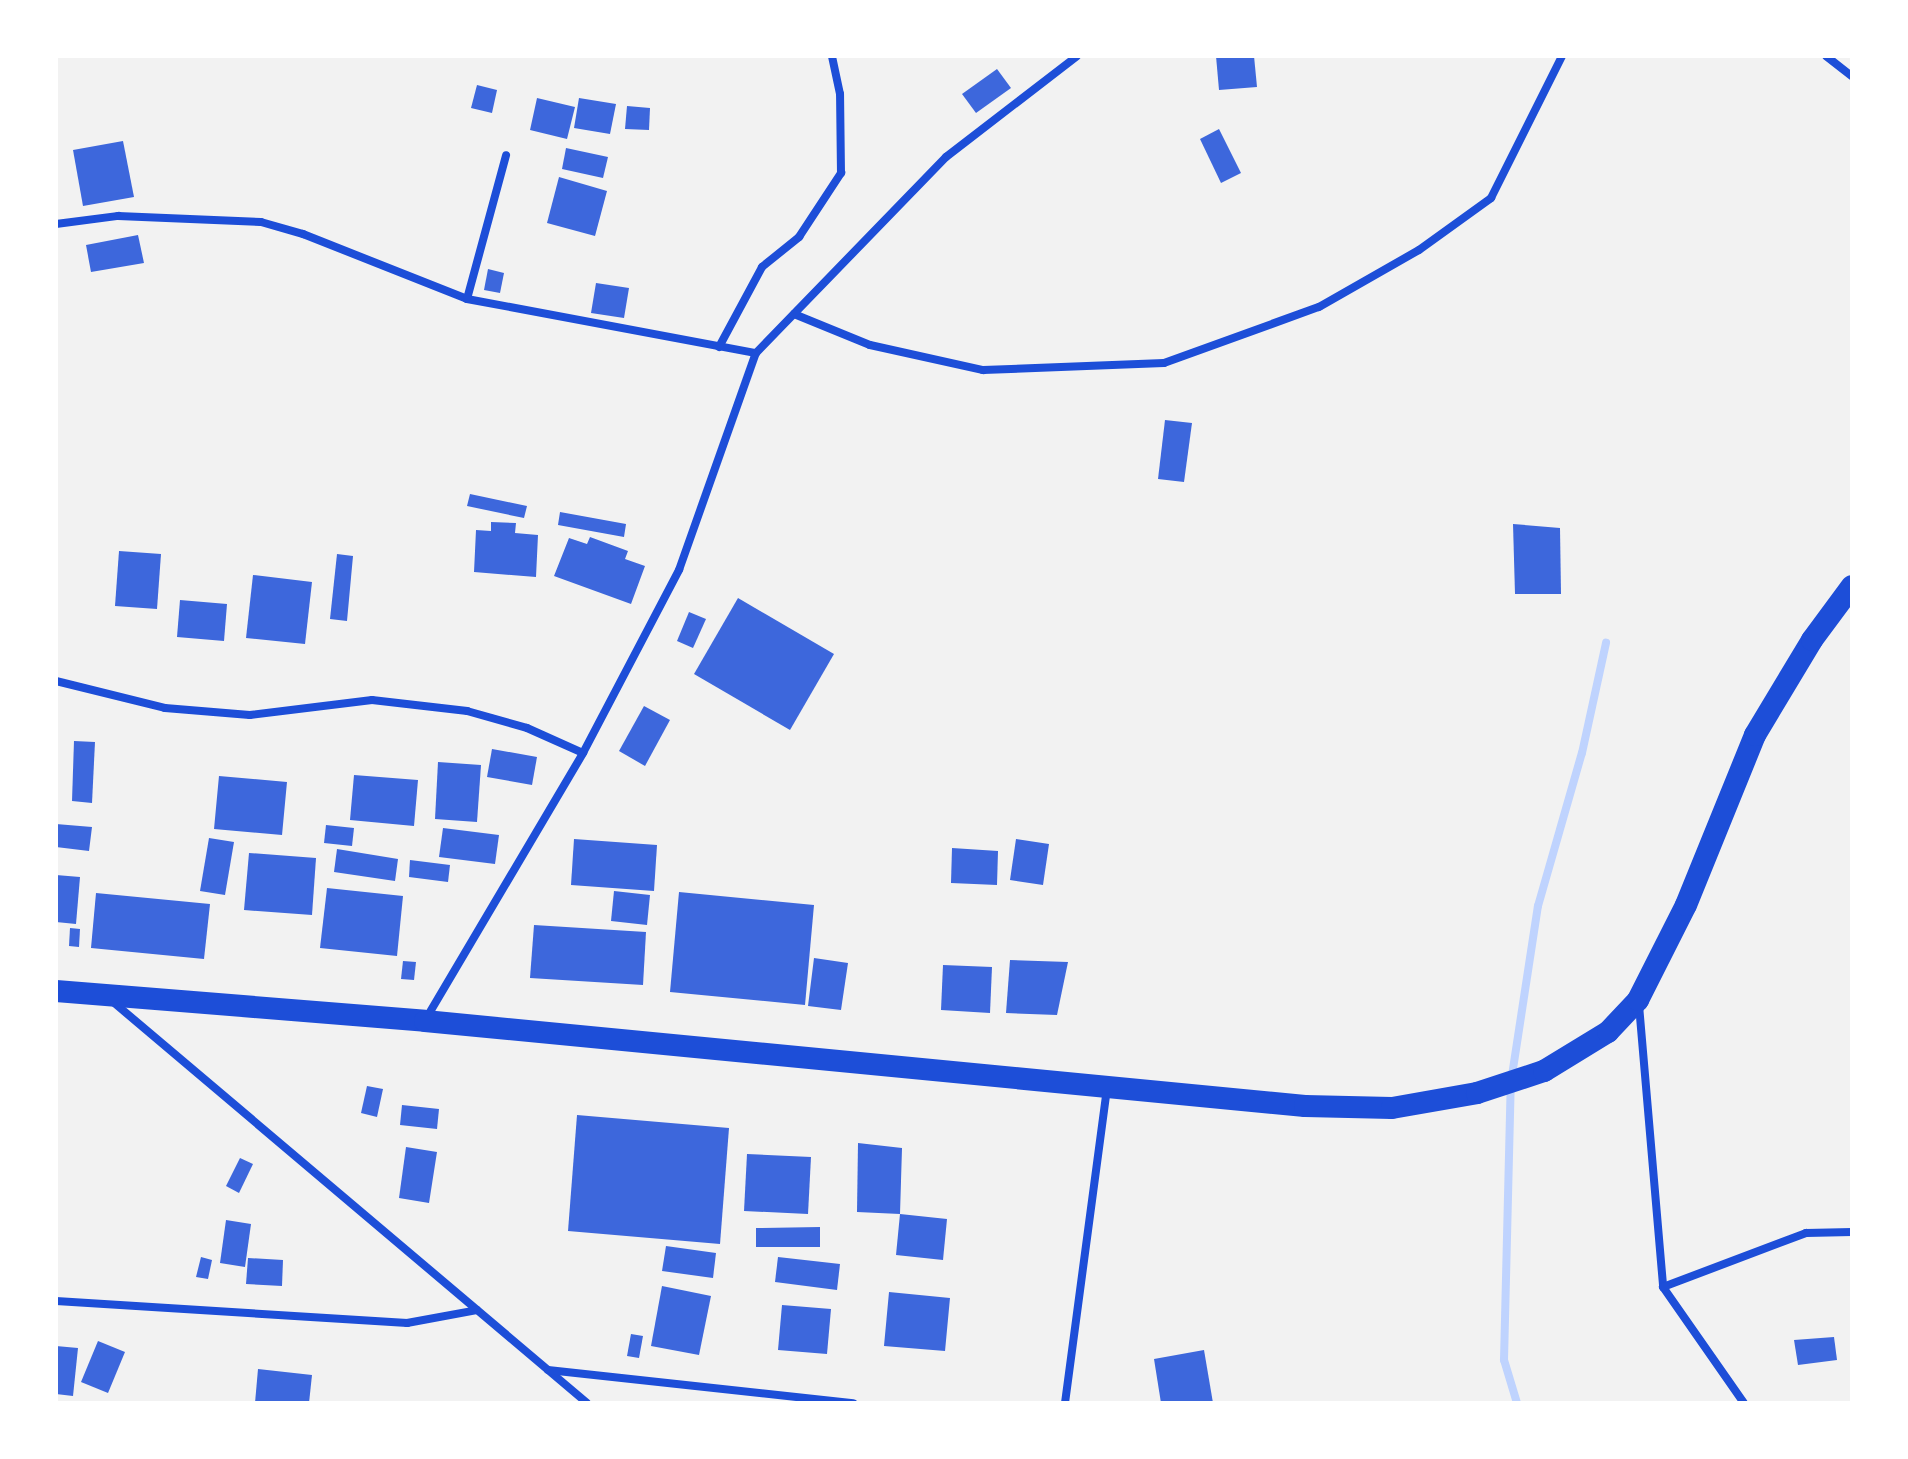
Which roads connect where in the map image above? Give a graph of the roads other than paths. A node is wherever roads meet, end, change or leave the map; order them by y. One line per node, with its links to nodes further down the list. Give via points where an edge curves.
1 (832, 56): 10 (street, via 840,94 841,173 799,237 762,267)
2 (1077, 56): 9 (street, via 946,157)
3 (1562, 56): 9 (street, via 1491,198 1419,250 1319,307 1164,363 983,370 870,345)
4 (1826, 56): 5 (street)
5 (1852, 76)
6 (506, 155): 8 (street)
7 (56, 224): 8 (street, via 118,216 261,222)
8 (467, 299): 10 (street)
9 (794, 314): 11 (street)
10 (719, 347): 11 (street)
11 (756, 353): 14 (street, via 679,570)
12 (1852, 586): 17 (highway, via 1812,640 1755,735 1686,905)
13 (56, 681): 14 (street, via 165,708 250,715 372,700 467,711 527,728)
14 (583, 753): 18 (street)
15 (56, 991): 16 (highway)
16 (105, 995): 18 (highway); 23 (street)
17 (1638, 1000): 19 (highway, via 1608,1032 1544,1071 1477,1093 1392,1108 1305,1106); 21 (street)
18 (425, 1021): 19 (highway)
19 (1107, 1087): 27 (street)
20 (1852, 1232): 21 (street, via 1806,1233)
21 (1663, 1287): 28 (street)
22 (56, 1301): 23 (street, via 407,1323)
23 (477, 1310): 24 (street)
24 (547, 1370): 25 (street); 26 (street)
25 (587, 1403)
26 (853, 1403)
27 (1065, 1403)
28 (1744, 1403)

